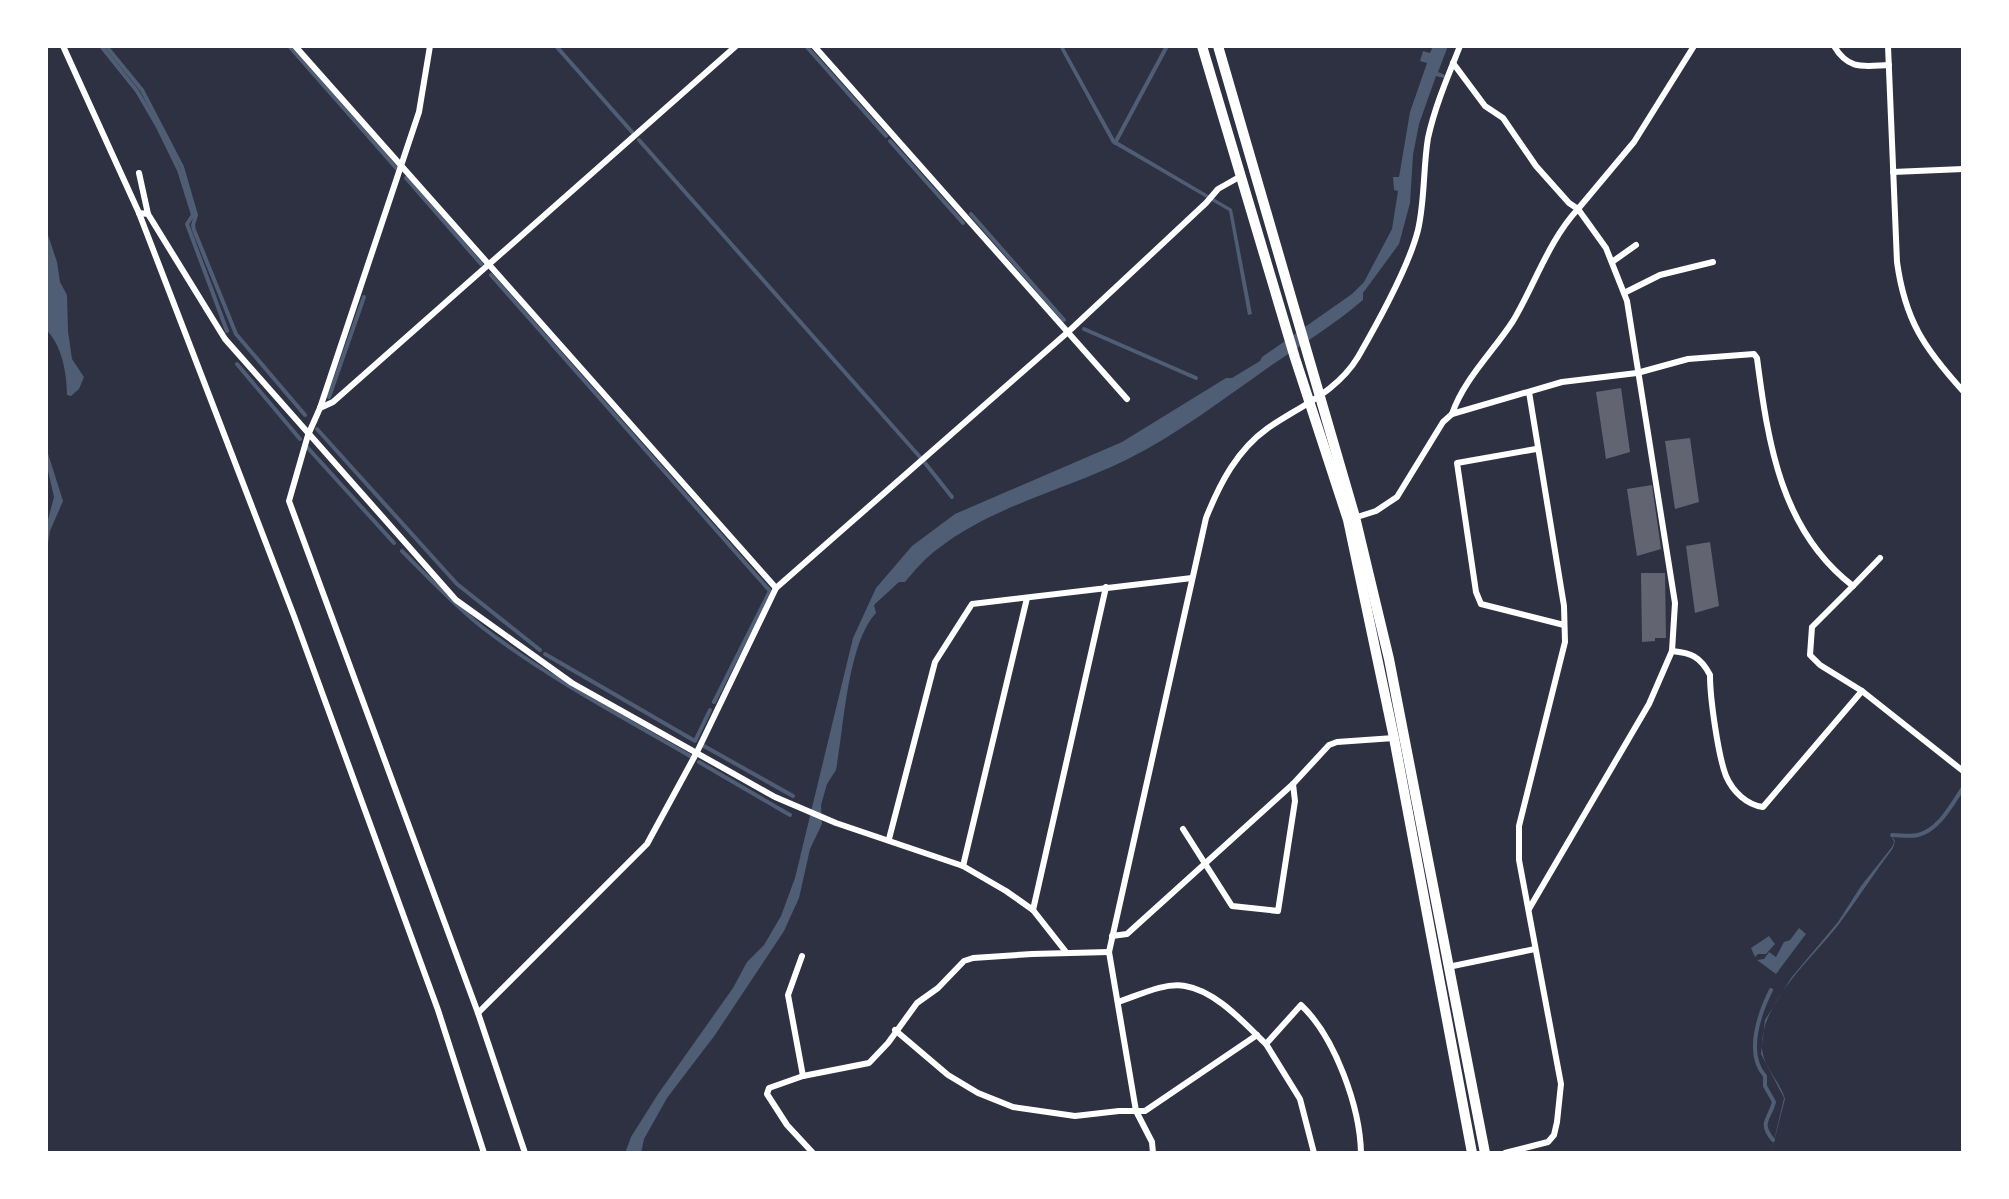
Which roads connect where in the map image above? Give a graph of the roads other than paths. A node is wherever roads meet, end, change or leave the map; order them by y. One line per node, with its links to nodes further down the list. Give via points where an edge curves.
1 (63, 46): 20 (street)
2 (295, 46): 14 (street)
3 (430, 46): 14 (street, via 419,112)
4 (736, 46): 25 (street)
5 (814, 46): 27 (street)
6 (1202, 46): 18 (highway)
7 (1218, 46): 31 (highway)
8 (1460, 46): 12 (street)
9 (1694, 46): 19 (street, via 1634,141)
10 (1834, 46): 13 (street, via 1854,66)
11 (1888, 46): 13 (street)
12 (1453, 63): 19 (street); 31 (street, via 1428,141 1414,243 1357,358)
13 (1889, 65): 16 (street)
14 (401, 166): 25 (street); 34 (street)
15 (1963, 169): 16 (street)
16 (1893, 172): 29 (street, via 1902,294 1934,359)
17 (139, 173): 21 (street)
18 (1241, 176): 27 (street, via 1218,189); 33 (highway)
19 (1578, 209): 23 (street); 35 (street)
20 (139, 213): 21 (street); 72 (street, via 305,646 438,1010)
21 (148, 214): 36 (street, via 225,339)
22 (1636, 245): 23 (street)
23 (1612, 262): 26 (street)
24 (1713, 262): 26 (street, via 1660,275)
25 (490, 265): 34 (street); 43 (street)
26 (1624, 293): 28 (street)
27 (1068, 332): 32 (street); 43 (street)
28 (1637, 373): 30 (street, via 1562,382); 41 (street, via 1688,359 1756,355 1768,432 1798,524 1822,560); 46 (street, via 1675,603)
29 (1963, 391)
30 (1529, 392): 35 (street); 37 (street)
31 (1321, 396): 33 (street); 38 (highway)
32 (1127, 399)
33 (1310, 403): 38 (highway); 40 (street, via 1263,432 1232,465 1206,518)
34 (320, 408): 36 (street)
35 (1452, 414): 38 (street, via 1397,497)
36 (308, 435): 49 (street, via 456,600 572,683); 66 (street, via 289,496 291,506)
37 (1536, 449): 45 (street); 45 (street, via 1457,463 1476,592 1481,604)
38 (1352, 519): 48 (highway); 63 (highway, via 1389,659)
39 (1880, 558): 41 (street)
40 (1192, 578): 42 (street); 58 (street)
41 (1853, 586): 47 (street, via 1812,627 1810,655)
42 (1106, 587): 44 (street); 57 (street)
43 (776, 588): 49 (street)
44 (1027, 598): 53 (street, via 972,604 935,662); 55 (street)
45 (1564, 625): 56 (street, via 1565,642 1519,826 1519,861)
46 (1672, 651): 47 (street, via 1703,661 1710,675 1726,775 1752,806 1763,807); 56 (street, via 1649,704)
47 (1862, 691): 50 (street)
48 (1394, 738): 51 (street, via 1329,745); 64 (highway)
49 (697, 752): 53 (street, via 797,808); 66 (street, via 647,844)
50 (1963, 771)
51 (1293, 784): 54 (street); 54 (street, via 1278,911 1232,906)
52 (1183, 829): 54 (street)
53 (889, 839): 55 (street)
54 (1205, 864): 58 (street, via 1127,934)
55 (963, 866): 57 (street)
56 (1529, 909): 59 (street)
57 (1033, 910): 60 (street)
58 (1112, 936): 61 (street)
59 (1535, 949): 63 (street); 80 (street, via 1561,1084 1557,1122 1548,1142)
60 (1066, 952): 61 (street); 67 (street, via 964,961)
61 (1109, 952): 65 (street)
62 (802, 956): 70 (street, via 788,995)
63 (1449, 967): 64 (street); 79 (highway)
64 (1437, 970): 78 (highway)
65 (1118, 1002): 68 (street, via 1167,986 1185,986 1208,995); 71 (street)
66 (478, 1013): 73 (street)
67 (895, 1030): 70 (street, via 865,1065); 71 (street, via 948,1075 1013,1107 1075,1116)
68 (1257, 1035): 69 (street); 71 (street, via 1152,1108)
69 (1266, 1044): 76 (street, via 1300,1099); 77 (street, via 1301,1005 1315,1018 1350,1093 1361,1129)
70 (803, 1076): 74 (street, via 769,1088 767,1094)
71 (1136, 1111): 75 (street)
72 (484, 1153)
73 (525, 1153)
74 (813, 1153)
75 (1153, 1153)
76 (1314, 1153)
77 (1361, 1153)
78 (1472, 1153)
79 (1485, 1153)
80 (1505, 1153)

